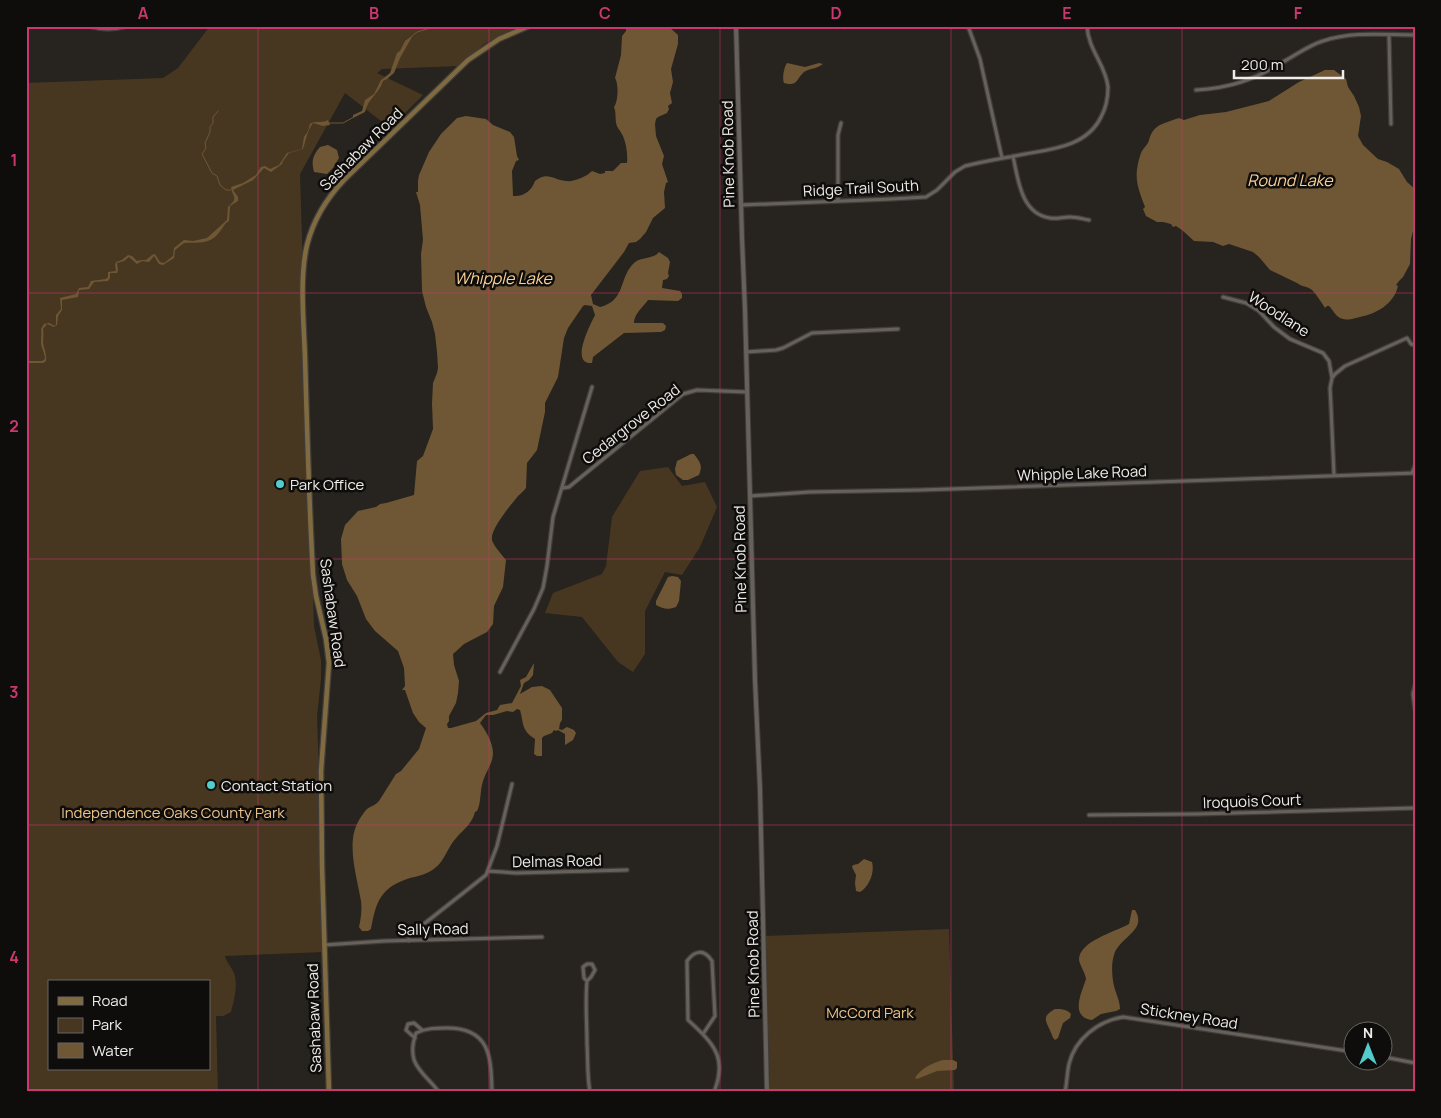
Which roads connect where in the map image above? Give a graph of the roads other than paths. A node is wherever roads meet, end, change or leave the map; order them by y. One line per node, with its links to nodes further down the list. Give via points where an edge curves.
1 (89, 26): 2 (street, via 114,29)
2 (127, 26)
3 (529, 26): 39 (main road, Sashabaw Road, via 499,39 474,56 344,180 322,210 307,247 304,300 312,568 329,662 321,757)
4 (736, 26): 15 (street, Pine Knob Road)
5 (968, 26): 13 (street, via 980,59)
6 (1087, 26): 12 (street, Ridge Trail South, via 1089,40 1108,86 1100,120 1077,141)
7 (1389, 35): 8 (street); 9 (street, via 1338,37 1315,44 1249,80 1215,89); 11 (street)
8 (1415, 35)
9 (1196, 90)
10 (840, 123): 14 (street)
11 (1392, 124)
12 (1013, 156): 13 (street, Ridge Trail South); 16 (street, via 1020,189 1031,209 1049,218)
13 (1002, 158): 14 (street, Ridge Trail South, via 960,168 926,196)
14 (838, 200): 15 (street, Ridge Trail South)
15 (741, 205): 20 (street, Pine Knob Road)
16 (1089, 220)
17 (1223, 297): 21 (street, Woodlane, via 1246,303 1290,339 1323,353 1329,361)
18 (898, 329): 20 (street, via 812,333 783,348)
19 (1415, 345): 21 (street, via 1407,338 1345,366)
20 (746, 352): 23 (street, Pine Knob Road)
21 (1332, 378): 26 (street)
22 (592, 387): 27 (street)
23 (747, 392): 27 (street, Cedargrove Road, via 697,390 683,394 575,482); 28 (street, Pine Knob Road)
24 (1415, 466): 25 (street)
25 (1413, 473): 26 (street, Whipple Lake Road)
26 (1334, 475): 28 (street, Whipple Lake Road)
27 (562, 488): 29 (street, via 553,517 543,588)
28 (750, 496): 52 (street, Pine Knob Road)
29 (500, 672)
30 (1415, 686): 31 (street)
31 (1415, 709)
32 (512, 784): 36 (street)
33 (1415, 808): 34 (street, Iroquois Court)
34 (1089, 815)
35 (626, 870): 36 (street, Delmas Road)
36 (488, 872): 38 (street, via 415,931)
37 (542, 938): 38 (street, Sally Road)
38 (409, 941): 39 (street, Sally Road)
39 (324, 944): 47 (main road, Sashabaw Road)
40 (587, 981): 40 (street, via 583,967 592,964 595,970); 50 (street)
41 (423, 1030): 43 (street, via 416,1033); 43 (street, via 414,1023 408,1024 406,1030); 49 (street, via 462,1029 483,1041 490,1058)
42 (703, 1034): 42 (street, via 688,1020 686,961 692,954 700,952 712,961 714,1007 714,1016); 51 (street, via 717,1052 720,1066)
43 (415, 1038): 48 (street, via 416,1063)
44 (1344, 1050): 53 (street, Stickney Road, via 1114,1018 1086,1035 1077,1045 1069,1064)
45 (1394, 1059): 46 (street)
46 (1415, 1062)
47 (329, 1092)
48 (439, 1092)
49 (492, 1092)
50 (590, 1092)
51 (714, 1092)
52 (767, 1092)
53 (1065, 1092)

